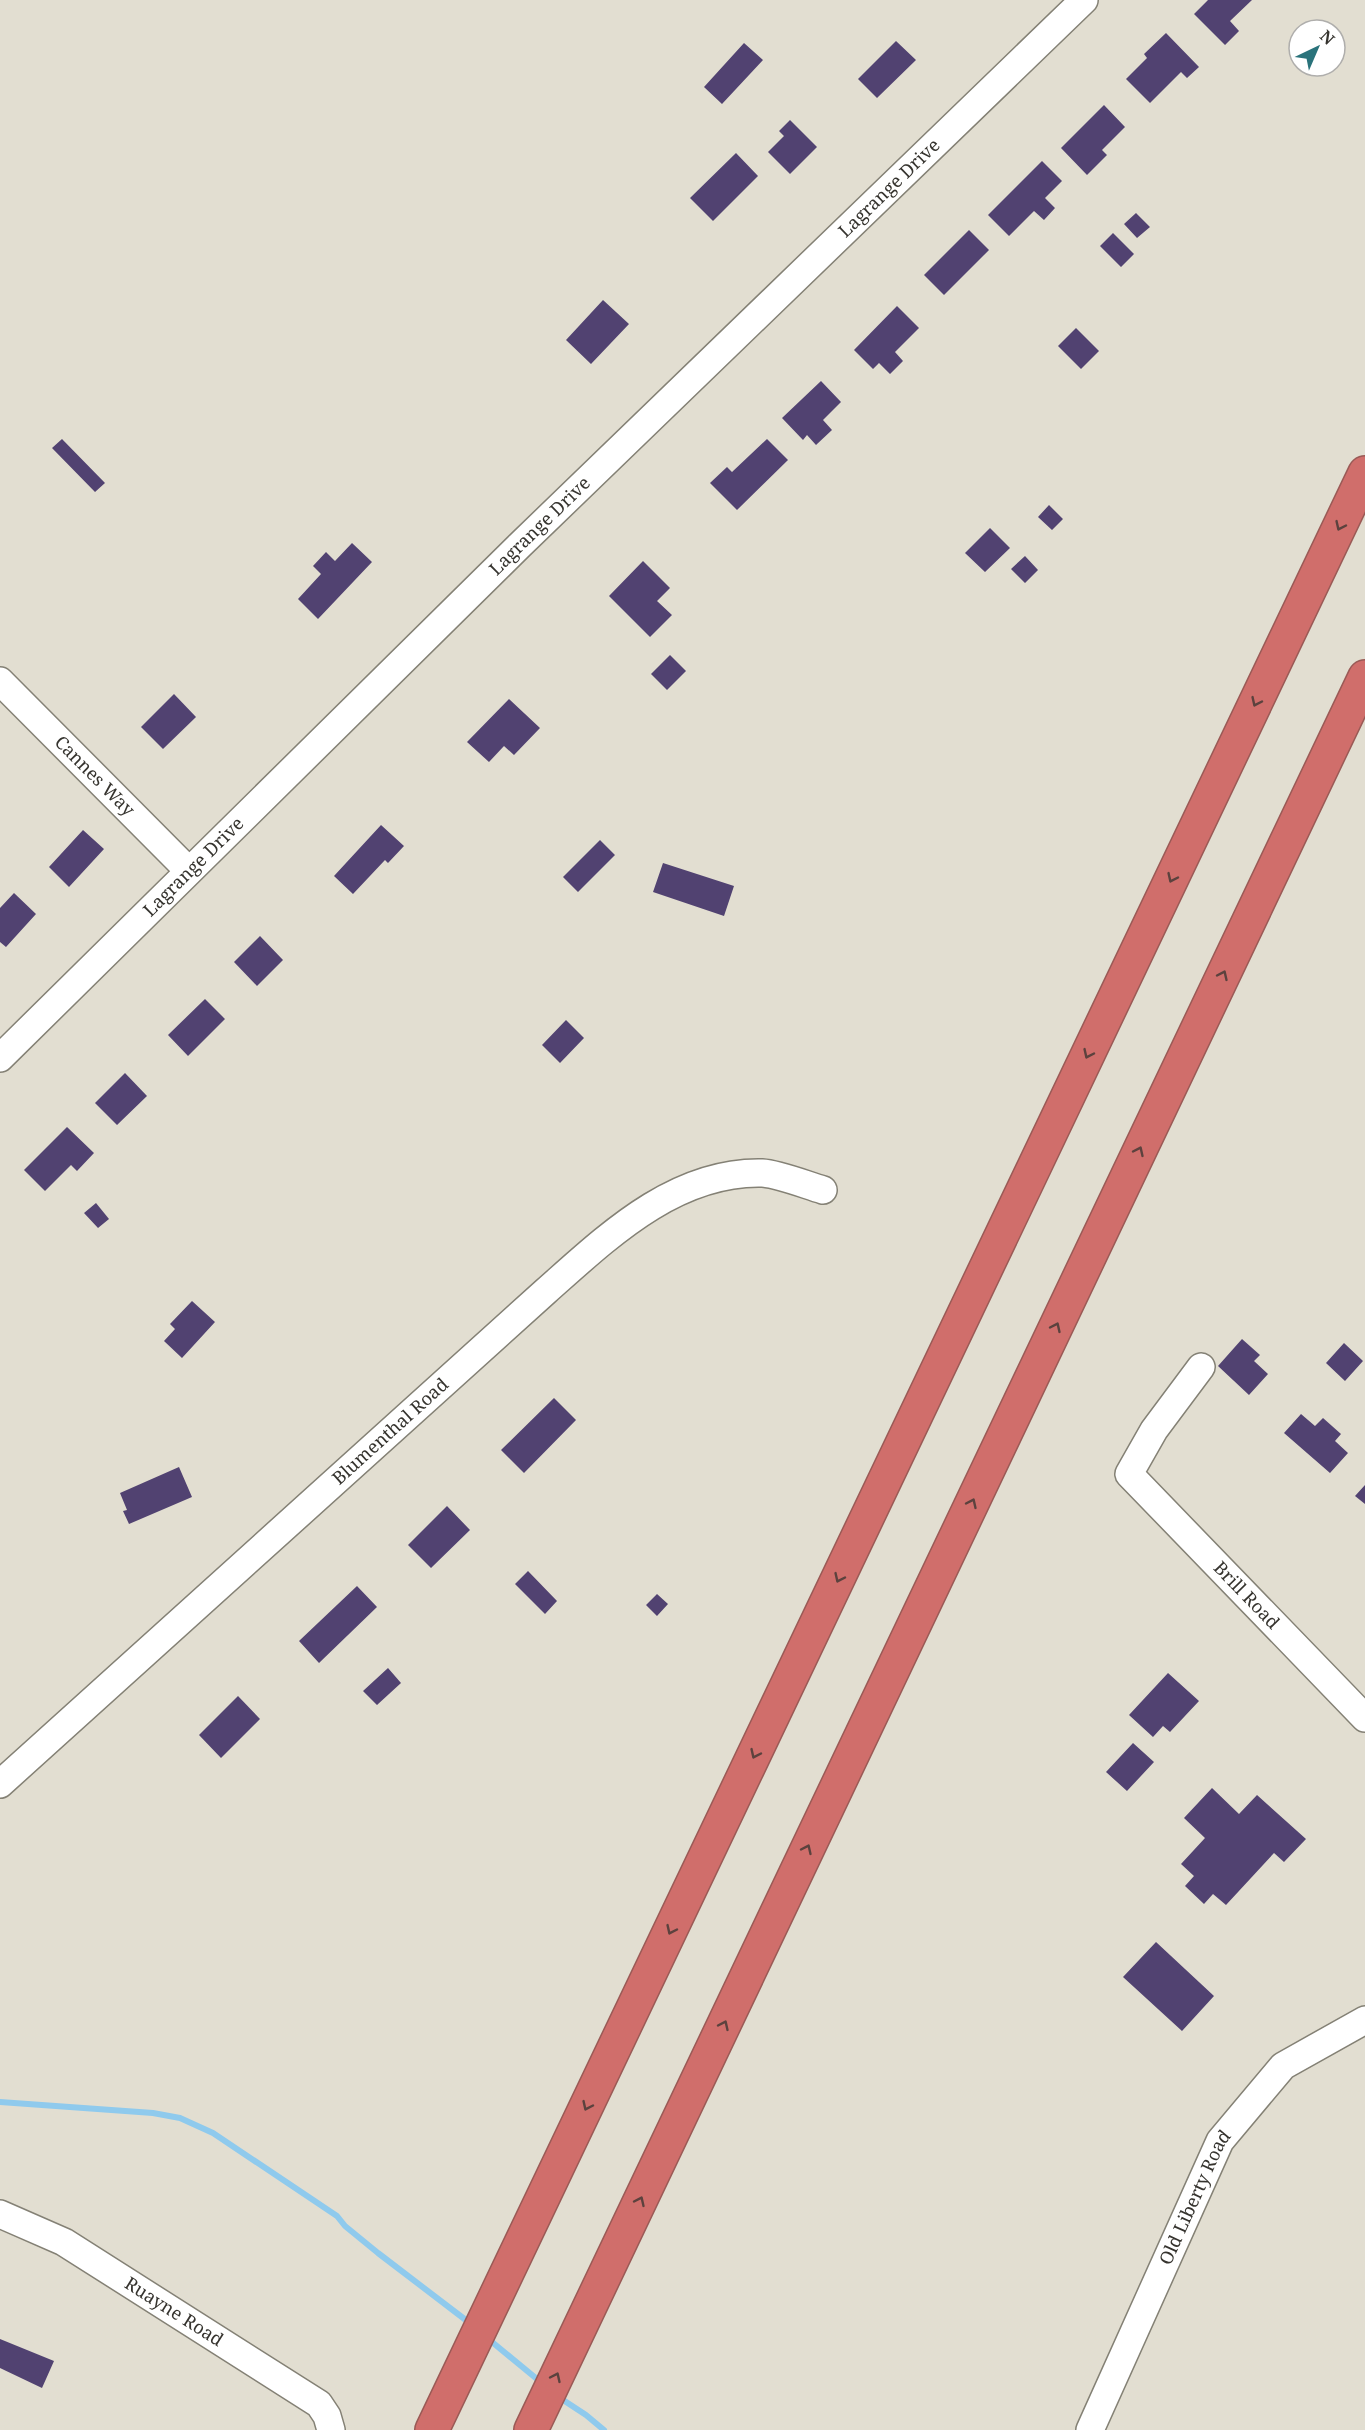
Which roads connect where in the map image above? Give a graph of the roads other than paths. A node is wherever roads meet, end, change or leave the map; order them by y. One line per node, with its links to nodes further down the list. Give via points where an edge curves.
1 (1084, 0): 5 (street, Lagrange Drive)
2 (1365, 473): 14 (highway, one-way to 14)
3 (1365, 677): 15 (highway, one-way to 3)
4 (0, 681): 5 (street, Cannes Way)
5 (188, 870): 6 (street, Lagrange Drive)
6 (0, 1058)
7 (823, 1190): 10 (street, Blumenthal Road, via 763,1173 727,1177 669,1196 625,1224)
8 (1201, 1367): 9 (street, Brill Road, via 1154,1430 1129,1474)
9 (1365, 1718)
10 (0, 1784)
11 (1365, 2020): 16 (street, Old Liberty Road, via 1283,2066 1220,2141)
12 (0, 2214): 13 (street, Ruayne Road, via 64,2242 319,2404)
13 (331, 2430)
14 (432, 2430)
15 (531, 2430)
16 (1090, 2430)

